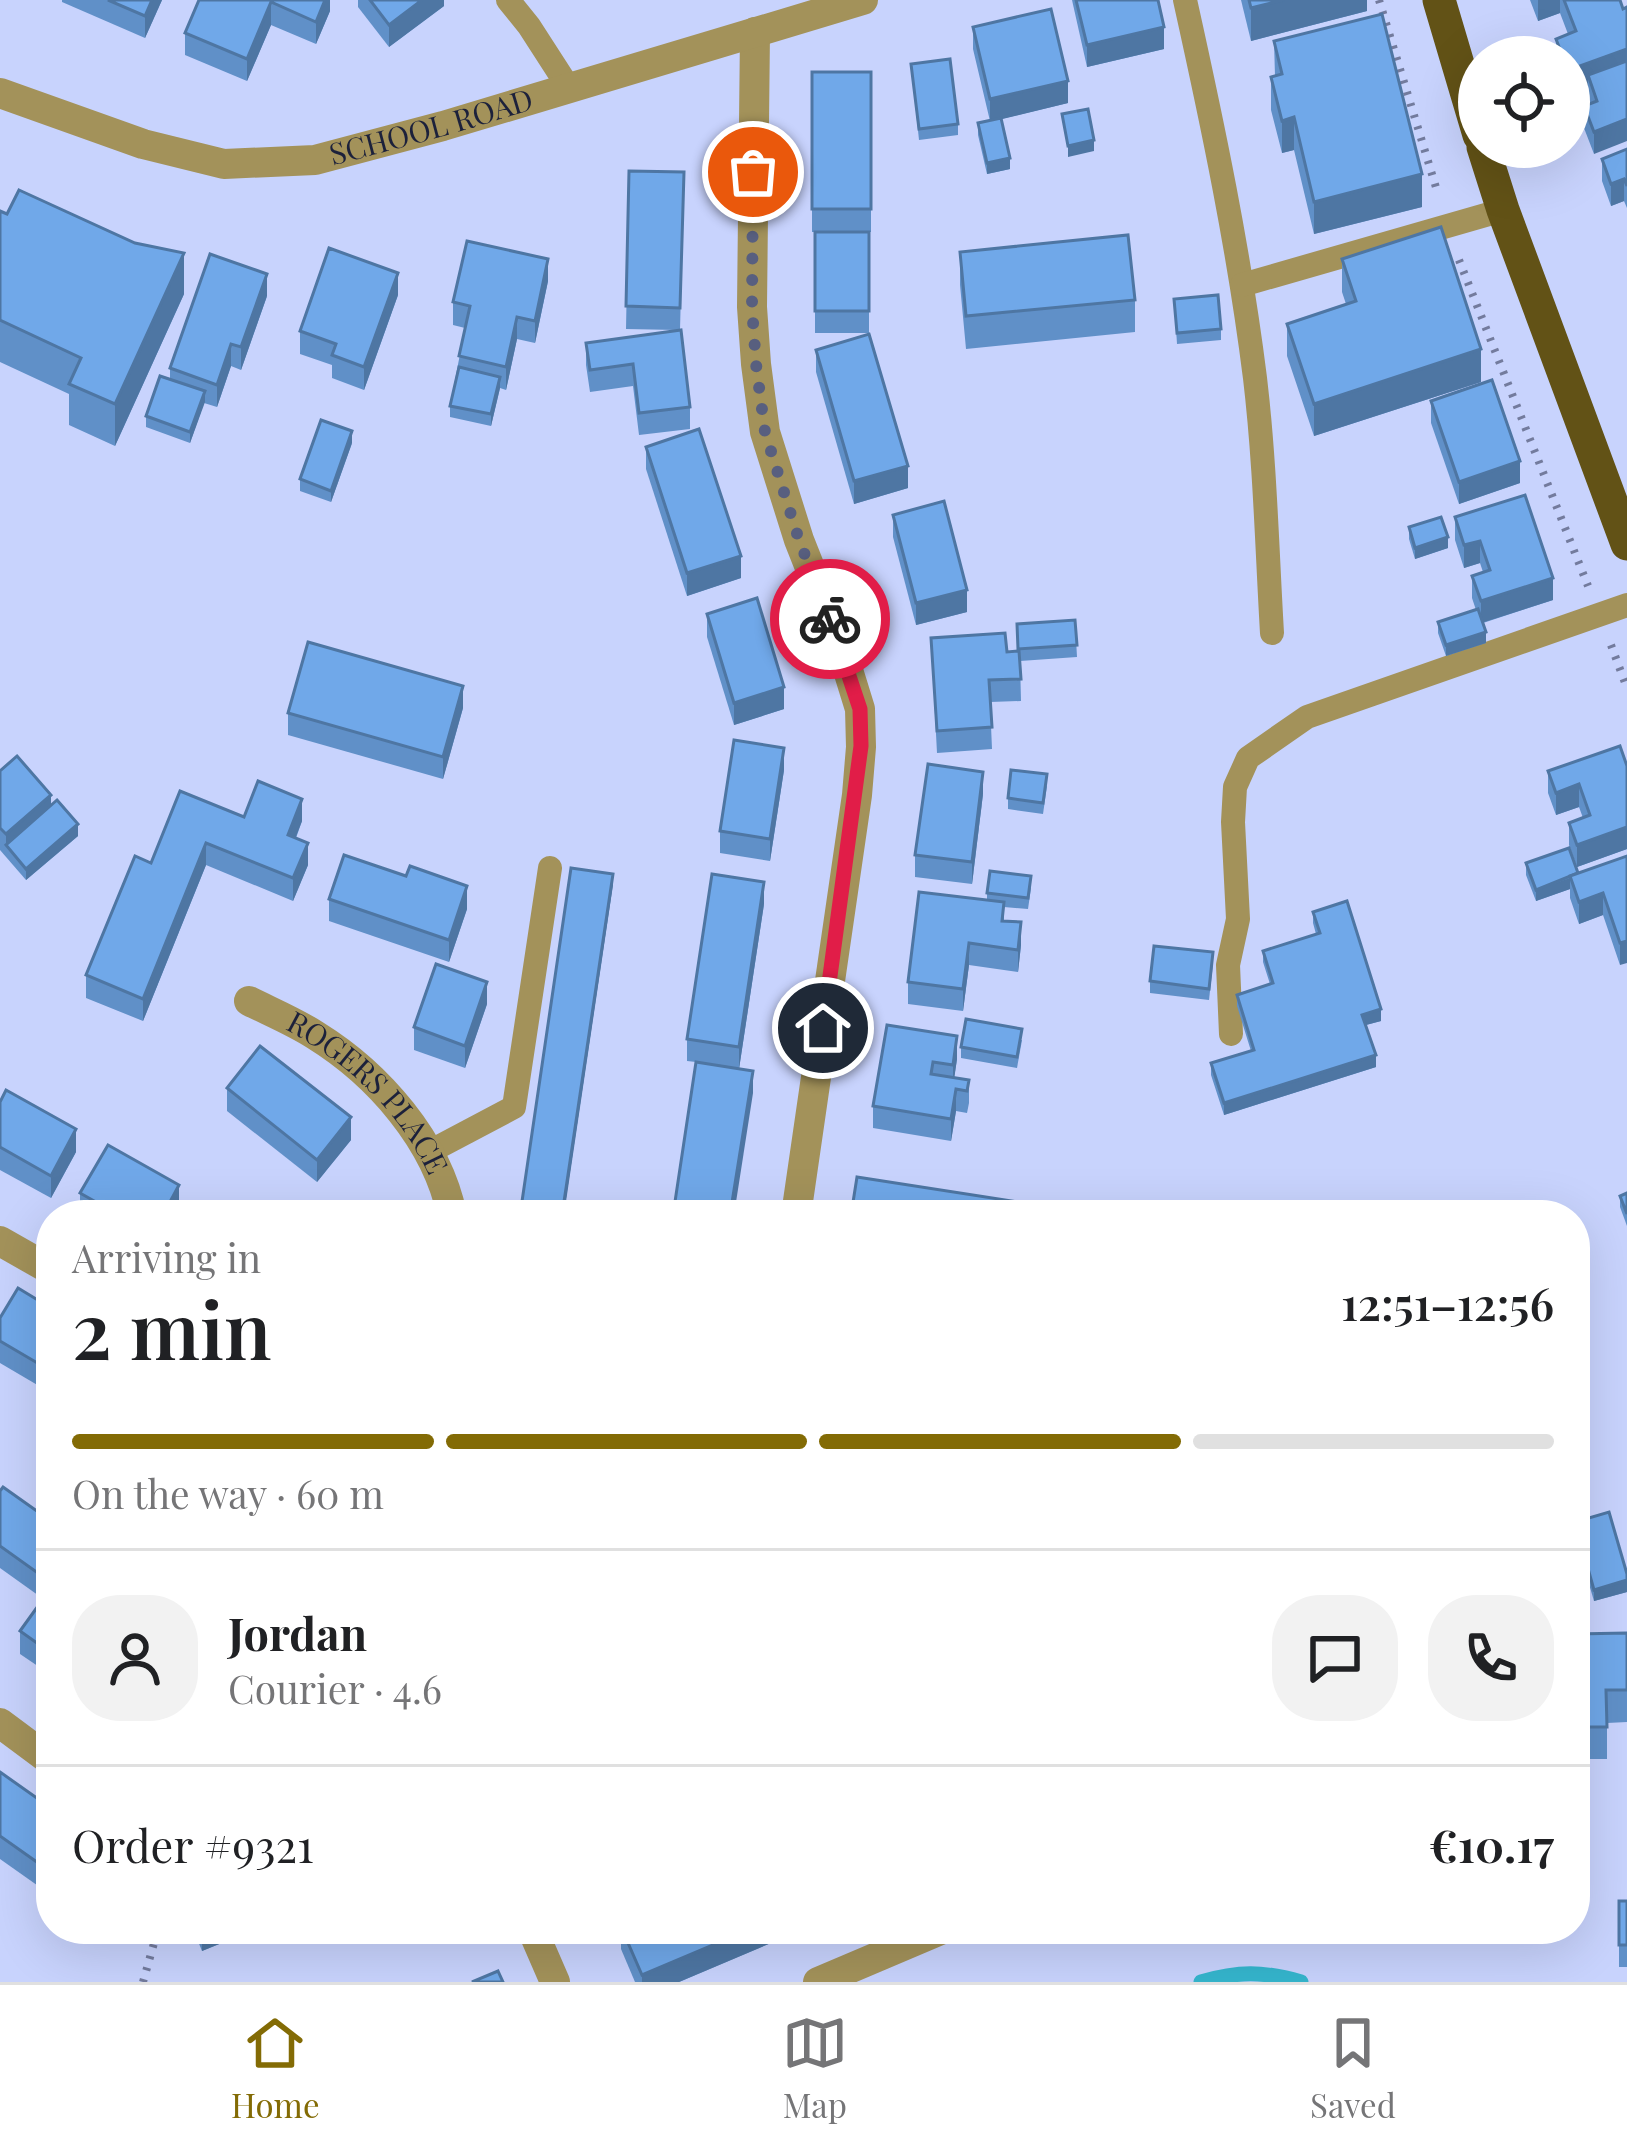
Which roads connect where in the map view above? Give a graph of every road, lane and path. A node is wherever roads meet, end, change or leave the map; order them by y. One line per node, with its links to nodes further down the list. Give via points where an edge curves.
1 (508, 0): 8 (lane)
2 (863, 0): 6 (street, SCHOOL ROAD)
3 (1185, 0): 13 (lane)
4 (1379, 0): 12 (path)
5 (1438, 0): 7 (highway)
6 (754, 32): 8 (street, SCHOOL ROAD); 24 (street, via 752,307 765,432 860,709 857,795)
7 (1458, 66)
8 (569, 88): 9 (street, SCHOOL ROAD, via 315,160 224,164)
9 (0, 93)
10 (1490, 168): 11 (highway)
11 (1503, 210): 12 (lane); 14 (highway)
12 (1447, 226): 13 (lane); 16 (path)
13 (1242, 285): 17 (lane)
14 (1624, 525)
15 (1627, 605): 16 (lane)
16 (1599, 615): 18 (path); 21 (lane, via 1306,717 1248,758 1235,788)
17 (1272, 633)
18 (1627, 688)
19 (550, 868): 22 (lane, via 514,1107)
20 (249, 1001): 22 (street, ROGERS PLACE, via 316,1035 364,1072)
21 (1231, 1034)
22 (429, 1151): 23 (street, ROGERS PLACE)
23 (447, 1200)
24 (798, 1200)
25 (0, 1240): 26 (street)
26 (36, 1261)
27 (0, 1723): 28 (street)
28 (36, 1749)
29 (154, 1944): 32 (path)
30 (539, 1944): 33 (street)
31 (908, 1944): 34 (street)
32 (143, 1982)
33 (555, 1982)
34 (818, 1982)

